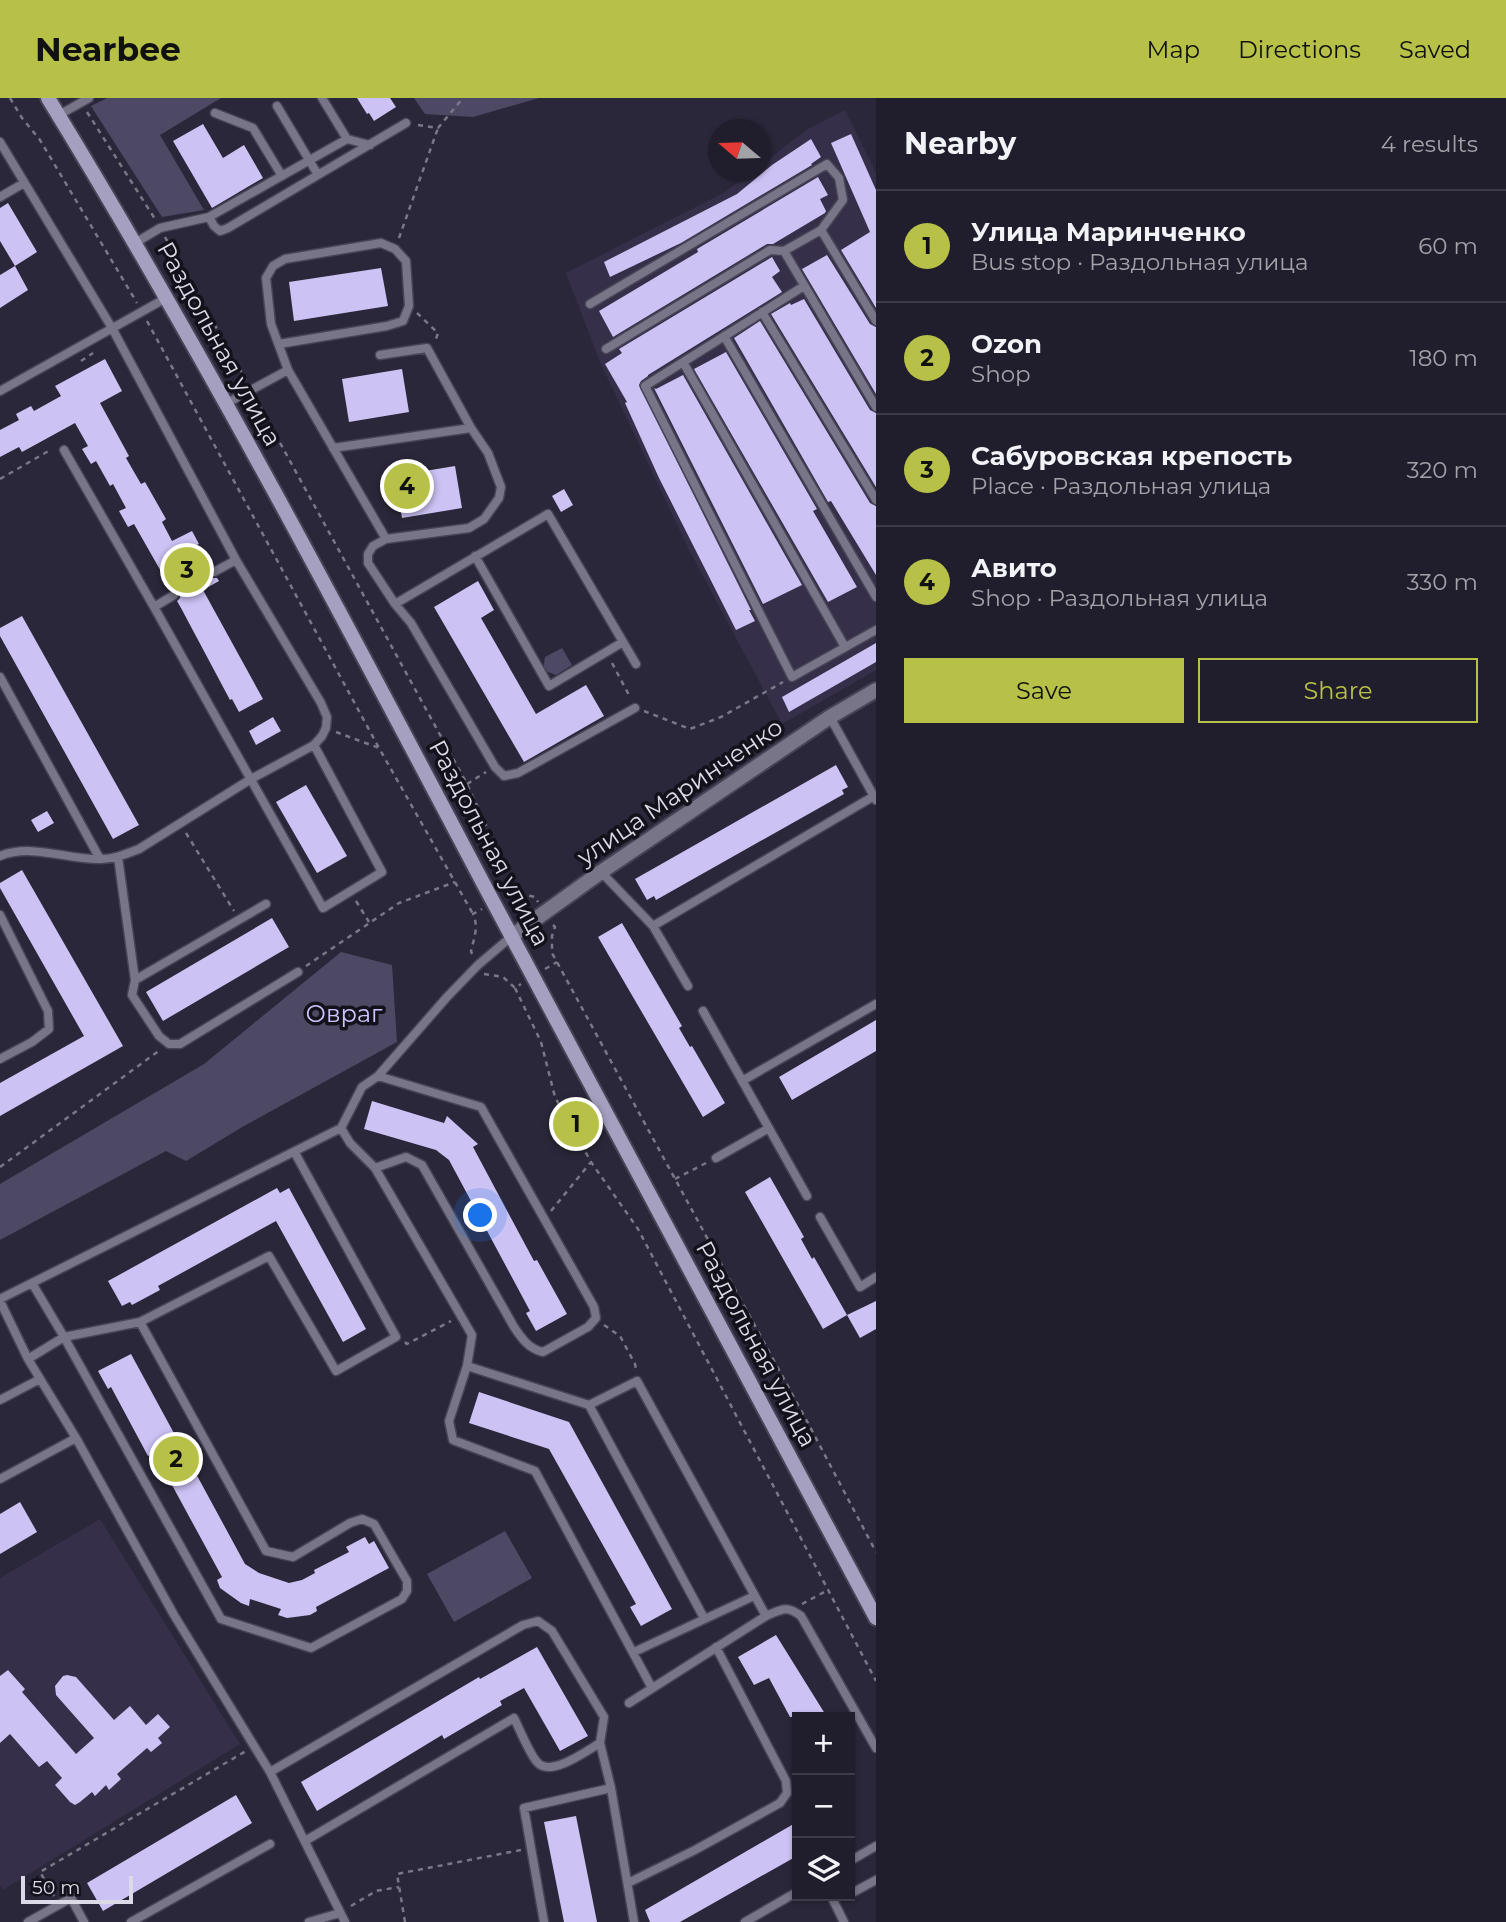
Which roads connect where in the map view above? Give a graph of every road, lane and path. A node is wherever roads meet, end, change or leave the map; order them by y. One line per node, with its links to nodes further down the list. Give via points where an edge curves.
1 (10, 98): 30 (path)
2 (48, 98): 9 (main road, Раздольная улица)
3 (89, 98): 6 (lane)
4 (322, 98): 12 (lane)
5 (463, 98): 11 (path)
6 (80, 103): 9 (lane); 21 (path)
7 (278, 106): 15 (lane)
8 (215, 113): 17 (lane, via 253,128)
9 (59, 115): 23 (main road, Раздольная улица)
10 (406, 123): 11 (path); 14 (lane)
11 (438, 128): 24 (path)
12 (347, 139): 14 (lane); 15 (lane)
13 (0, 142): 18 (lane)
14 (370, 145): 16 (lane)
15 (310, 161): 16 (lane); 17 (lane)
16 (318, 175): 20 (lane, via 228,228 220,230)
17 (282, 176): 20 (lane)
18 (24, 183): 19 (lane); 33 (lane)
19 (0, 197)
20 (209, 218): 21 (lane)
21 (160, 228): 23 (lane); 41 (path)
22 (821, 230): 25 (lane); 28 (lane, via 843,200 839,178 827,164); 32 (lane)
23 (135, 243): 27 (main road, Раздольная улица)
24 (395, 249): 29 (lane, via 406,261); 35 (lane, via 381,243 285,259 273,266 266,278 271,324)
25 (784, 251): 26 (lane); 36 (lane, via 770,250)
26 (804, 286): 31 (lane); 44 (lane)
27 (167, 297): 30 (lane); 43 (main road, Раздольная улица)
28 (590, 304)
29 (409, 306): 35 (lane, via 403,321 387,326); 38 (path, via 438,332)
30 (142, 312): 33 (lane); 70 (path)
31 (762, 312): 34 (lane); 49 (lane)
32 (876, 321)
33 (112, 328): 42 (lane); 52 (lane)
34 (724, 336): 39 (lane); 55 (lane)
35 (279, 344): 40 (lane)
36 (606, 349)
37 (380, 355): 38 (lane, via 427,348)
38 (432, 356): 45 (lane)
39 (683, 362): 60 (lane); 64 (lane, via 645,386)
40 (288, 370): 41 (lane); 46 (lane)
41 (251, 390): 43 (lane); 73 (path)
42 (0, 391)
43 (226, 403): 89 (main road, Раздольная улица)
44 (876, 407)
45 (471, 428): 46 (lane); 50 (lane, via 488,453 501,487 484,519 469,528)
46 (333, 448): 50 (lane)
47 (64, 450): 48 (path, via 54,448); 57 (lane)
48 (0, 479)
49 (876, 500)
50 (386, 539): 56 (lane, via 373,546 368,563)
51 (475, 556): 56 (lane); 59 (lane, via 548,514); 59 (lane, via 549,686)
52 (236, 560): 53 (lane); 68 (lane, via 321,703)
53 (214, 572)
54 (174, 595): 57 (lane)
55 (876, 597)
56 (395, 604): 71 (lane, via 411,623)
57 (154, 607): 72 (lane)
58 (876, 630): 60 (lane)
59 (623, 642): 61 (lane)
60 (845, 648): 64 (lane)
61 (636, 664)
62 (613, 665): 66 (path)
63 (0, 677): 78 (lane)
64 (792, 677): 66 (path, via 690,729)
65 (876, 690): 67 (street, улица Маринченко)
66 (635, 708): 71 (lane, via 519,773 504,776)
67 (830, 717): 74 (lane); 79 (street, улица Маринченко)
68 (326, 728): 69 (lane); 70 (path)
69 (314, 745): 72 (lane); 82 (lane, via 382,872)
70 (379, 748): 80 (path)
71 (495, 767): 73 (path)
72 (251, 779): 75 (lane); 82 (lane, via 323,908)
73 (467, 784): 81 (path)
74 (875, 798): 88 (lane)
75 (181, 823): 77 (lane); 86 (path)
76 (0, 856): 78 (lane, via 19,850)
77 (118, 857): 78 (lane); 94 (lane)
78 (100, 859)
79 (601, 872): 88 (lane); 89 (street, улица Маринченко)
80 (454, 881): 84 (path); 87 (path, via 399,903)
81 (516, 889)
82 (350, 892): 87 (path)
83 (265, 904): 86 (lane)
84 (473, 914)
85 (0, 915): 100 (lane, via 48,1011 49,1029)
86 (239, 919): 94 (lane)
87 (369, 923): 92 (path)
88 (653, 926): 95 (lane)
89 (512, 936): 91 (lane); 93 (main road, Раздольная улица)
90 (471, 951): 91 (path)
91 (478, 965): 96 (path, via 483,974 503,977); 101 (lane)
92 (298, 972): 99 (lane, via 180,1044)
93 (534, 976): 96 (path); 110 (path, via 557,962); 136 (main road, Раздольная улица)
94 (135, 981): 99 (lane, via 132,995)
95 (688, 986)
96 (515, 988): 107 (path, via 541,1042 555,1097)
97 (876, 1004): 102 (lane)
98 (703, 1011): 102 (lane)
99 (169, 1044): 108 (path)
100 (0, 1059)
101 (378, 1076): 103 (lane, via 362,1087); 113 (lane, via 481,1107)
102 (742, 1081): 104 (lane)
103 (341, 1128): 105 (lane); 109 (lane)
104 (769, 1128): 106 (lane); 111 (lane)
105 (295, 1153): 115 (lane); 121 (lane)
106 (716, 1158): 110 (path)
107 (591, 1162): 113 (path); 131 (path, via 638,1229)
108 (0, 1167)
109 (375, 1168): 117 (lane); 118 (lane, via 406,1157 422,1165 514,1327 534,1350 543,1352)
110 (675, 1179): 130 (path)
111 (807, 1196)
112 (820, 1217): 114 (lane, via 860,1287)
113 (544, 1219): 118 (lane)
114 (876, 1277)
115 (32, 1283): 116 (lane); 120 (lane)
116 (0, 1300): 122 (lane)
117 (460, 1316): 121 (path, via 407,1344); 123 (lane, via 472,1335)
118 (596, 1318): 125 (path, via 620,1336 635,1364)
119 (141, 1322): 120 (lane); 120 (lane, via 266,1551 293,1557 362,1519 374,1524 407,1581 402,1599 311,1648 220,1619); 121 (lane, via 269,1256 336,1371)
120 (64, 1337): 122 (lane)
121 (396, 1337)
122 (28, 1359): 124 (lane)
123 (467, 1366): 127 (lane); 138 (lane, via 449,1421 453,1440 535,1471)
124 (40, 1378): 126 (lane); 128 (lane)
125 (637, 1381): 127 (lane); 132 (lane)
126 (0, 1400)
127 (589, 1405): 135 (lane)
128 (76, 1438): 129 (lane); 143 (lane, via 174,1615)
129 (0, 1479)
130 (876, 1552)
131 (828, 1590): 133 (path); 139 (path)
132 (754, 1596): 134 (lane); 135 (lane)
133 (793, 1609): 134 (lane); 144 (lane)
134 (766, 1616): 137 (lane)
135 (704, 1618): 138 (lane)
136 (876, 1618)
137 (716, 1647): 140 (lane); 153 (lane, via 786,1781 787,1793 780,1803)
138 (634, 1652): 140 (lane)
139 (876, 1681)
140 (652, 1688): 141 (lane)
141 (629, 1703)
142 (600, 1743): 145 (lane, via 604,1717 552,1631 538,1621 523,1625); 146 (lane); 147 (lane, via 554,1768 544,1767 536,1762 514,1718)
143 (255, 1746): 145 (lane); 158 (path, via 40,1872)
144 (876, 1748)
145 (270, 1772): 147 (lane)
146 (611, 1788): 150 (lane, via 524,1808); 153 (lane)
147 (305, 1841): 159 (lane)
148 (270, 1844): 162 (lane)
149 (876, 1846): 151 (lane)
150 (531, 1848): 154 (path, via 397,1874); 166 (lane)
151 (855, 1858)
152 (876, 1880): 155 (lane)
153 (628, 1883): 167 (lane)
154 (399, 1886): 159 (path, via 376,1891); 165 (path)
155 (855, 1892)
156 (792, 1895): 168 (lane)
157 (834, 1901): 169 (lane)
158 (58, 1905): 160 (lane); 161 (lane, via 71,1898)
159 (340, 1913): 163 (lane); 164 (lane)
160 (28, 1922)
161 (84, 1922)
162 (131, 1922)
163 (309, 1922)
164 (345, 1922)
165 (405, 1922)
166 (544, 1922)
167 (634, 1922)
168 (746, 1922)
169 (844, 1922)

